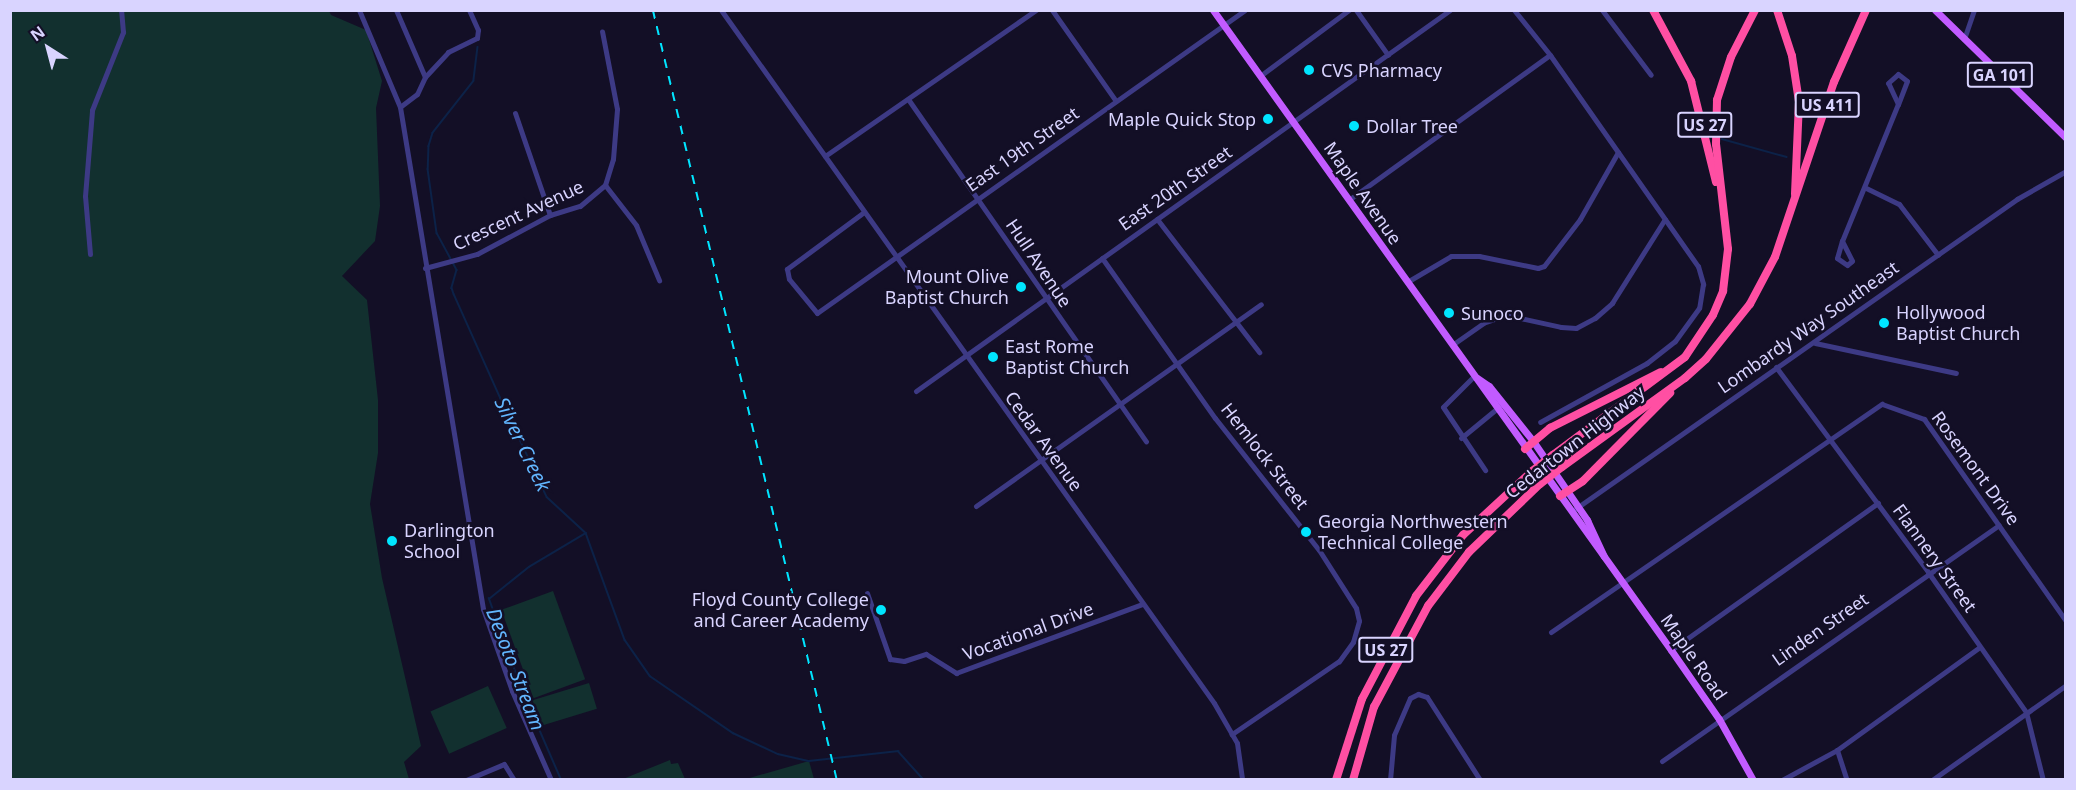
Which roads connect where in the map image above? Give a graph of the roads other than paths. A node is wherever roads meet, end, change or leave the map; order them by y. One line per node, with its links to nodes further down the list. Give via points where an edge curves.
1 (121, 10): 50 (street, via 123,32 92,110 85,195)
2 (359, 10): 32 (street)
3 (396, 10): 28 (street)
4 (469, 10): 28 (street, via 478,30 477,38 448,52)
5 (721, 10): 37 (street, Cedar Avenue)
6 (1036, 10): 29 (street)
7 (1052, 10): 30 (street)
8 (1213, 10): 21 (main road, Maple Avenue)
9 (1245, 10): 21 (street, East 19th Street)
10 (1349, 10): 27 (street)
11 (1356, 10): 24 (street)
12 (1450, 10): 24 (street, East 20th Street)
13 (1514, 10): 25 (street)
14 (1602, 10): 26 (street)
15 (1653, 10): 49 (highway, US 27, via 1683,61 1698,102)
16 (1755, 10): 49 (highway, via 1731,57 1717,100 1716,144)
17 (1866, 10): 43 (highway, US 411, via 1834,82)
18 (1935, 10): 23 (main road, GA 101)
19 (1974, 10): 23 (street)
20 (1778, 13): 43 (highway, US 27, via 1792,56 1799,102)
21 (1224, 26): 27 (main road, Maple Avenue); 30 (street, East 19th Street)
22 (602, 31): 39 (street, Crescent Avenue, via 617,109 613,159)
23 (1964, 39): 35 (main road, GA 101)
24 (1388, 55): 34 (street, East 20th Street)
25 (1550, 55): 36 (street); 42 (street)
26 (1651, 75)
27 (1260, 76): 34 (main road, Maple Avenue)
28 (425, 77): 32 (street, via 417,94)
29 (909, 99): 37 (street); 41 (street, Hull Avenue)
30 (1116, 101): 41 (street, East 19th Street)
31 (1898, 104): 31 (street, via 1907,81 1898,74 1888,83); 40 (street)
32 (400, 107): 54 (street)
33 (515, 113): 45 (street)
34 (1294, 121): 42 (main road, Maple Avenue); 46 (street, East 20th Street)
35 (2066, 138)
36 (1618, 152): 47 (street); 56 (street, via 1580,219 1544,266 1462,255 1426,268)
37 (825, 156): 44 (street, Cedar Avenue)
38 (2066, 171): 51 (street, Lombardy Way Southeast, via 2017,199)
39 (605, 185): 45 (street, Crescent Avenue, via 580,206); 55 (street, via 636,225)
40 (1866, 188): 48 (street); 51 (street, via 1899,204)
41 (978, 199): 52 (street, East 19th Street); 57 (street, Hull Avenue)
42 (1350, 199): 56 (main road, Maple Avenue)
43 (1794, 201): 69 (highway, Cedartown Highway / US 27, via 1759,290 1733,329)
44 (864, 212): 52 (street, Cedar Avenue); 52 (street, East 19th Street, via 787,269 789,279 817,313)
45 (550, 215): 54 (street, Crescent Avenue, via 468,258)
46 (1157, 219): 53 (street, East 20th Street); 59 (street)
47 (1665, 219): 61 (street, via 1612,303 1595,318 1576,328 1506,315 1483,323); 74 (street, via 1698,266 1703,284 1699,308 1675,341 1639,368)
48 (1842, 241)
49 (1728, 249): 64 (highway, Cedartown Highway / US 27, via 1723,291 1713,315)
50 (90, 254)
51 (1938, 255): 60 (street, Lombardy Way Southeast)
52 (897, 258): 63 (street, Cedar Avenue)
53 (1102, 258): 57 (street, East 20th Street); 65 (street, Hemlock Street)
54 (425, 268): 107 (street, via 483,609 512,692)
55 (659, 280)
56 (1407, 282): 61 (main road, Maple Avenue)
57 (1045, 299): 63 (street, East 20th Street); 72 (street, Hull Avenue)
58 (1261, 304): 59 (street)
59 (1235, 324): 62 (street); 65 (street)
60 (1815, 343): 66 (street, Lombardy Way Southeast); 67 (street)
61 (1452, 345): 68 (main road, Maple Avenue)
62 (1259, 352)
63 (964, 356): 70 (street, East 20th Street); 80 (street, Cedar Avenue)
64 (1685, 357): 77 (highway); 109 (highway, Cedartown Highway / US 27, bridge, via 1531,472 1463,535 1398,626 1362,699)
65 (1177, 364): 72 (street); 102 (street, Hemlock Street, via 1319,550 1356,608 1359,621 1353,642 1339,661)
66 (1776, 367): 75 (street, Flannery Street); 87 (street, Lombardy Way Southeast)
67 (1956, 373)
68 (1476, 377): 71 (main road, Maple Avenue); 73 (main road, Maple Avenue); 76 (street, via 1443,407)
69 (1685, 378): 84 (highway, via 1583,482); 110 (highway, Cedartown Highway / US 27, bridge, via 1540,484 1469,552 1409,637 1374,707)
70 (916, 390)
71 (1503, 403): 73 (street); 77 (main road, Maple Avenue)
72 (1117, 405): 78 (street, Hull Avenue); 80 (street)
73 (1496, 410): 76 (street); 79 (main road, Maple Avenue)
74 (1540, 422)
75 (1830, 437): 85 (street, Flannery Street); 89 (street, Rosemont Drive, via 1876,406 1889,405 1920,416); 92 (street, Rosemont Drive)
76 (1461, 438): 82 (street)
77 (1533, 441): 79 (highway); 81 (main road, Maple Avenue)
78 (1146, 442)
79 (1525, 450): 83 (main road, Maple Avenue)
80 (1039, 460): 86 (street); 94 (street, Cedar Avenue)
81 (1551, 468): 84 (main road, Maple Road)
82 (1485, 470)
83 (1544, 475): 84 (main road, Maple Road)
84 (1564, 494): 87 (main road, Maple Road); 88 (main road, Maple Road)
85 (1878, 503): 91 (street, Flannery Street); 98 (street)
86 (976, 506)
87 (1578, 507): 88 (street, Lombardy Way Southeast); 90 (main road, Maple Road)
88 (1571, 512): 90 (main road, Maple Road)
89 (1999, 525): 91 (street, Linden Street); 95 (street, Rosemont Drive)
90 (1604, 556): 92 (main road, Maple Road)
91 (1928, 572): 97 (street, Flannery Street); 101 (street, Linden Street)
92 (1622, 583): 96 (street, Rosemont Drive); 98 (main road, Maple Road)
93 (867, 593): 94 (street, Vocational Drive, via 890,658 904,661 926,654 956,673)
94 (1143, 604): 102 (street, Cedar Avenue)
95 (2066, 621)
96 (1551, 633)
97 (1980, 647): 100 (street, Flannery Street); 103 (street)
98 (1671, 650): 101 (main road, Maple Road)
99 (2066, 685): 100 (street)
100 (2026, 712): 116 (street); 117 (street, Flannery Street)
101 (1719, 719): 104 (street, Linden Street); 113 (main road, Maple Road)
102 (1233, 734): 108 (street, Cedar Avenue)
103 (1836, 750): 114 (street); 115 (street)
104 (1662, 761)
105 (466, 780): 106 (street, via 504,764)
106 (514, 780)
107 (550, 780)
108 (1242, 780)
109 (1336, 780)
110 (1353, 780)
111 (1390, 780): 112 (street, via 1394,735 1410,698 1418,694 1427,697)
112 (1480, 780)
113 (1753, 780)
114 (1782, 780)
115 (1847, 780)
116 (1932, 780)
117 (2043, 780)

